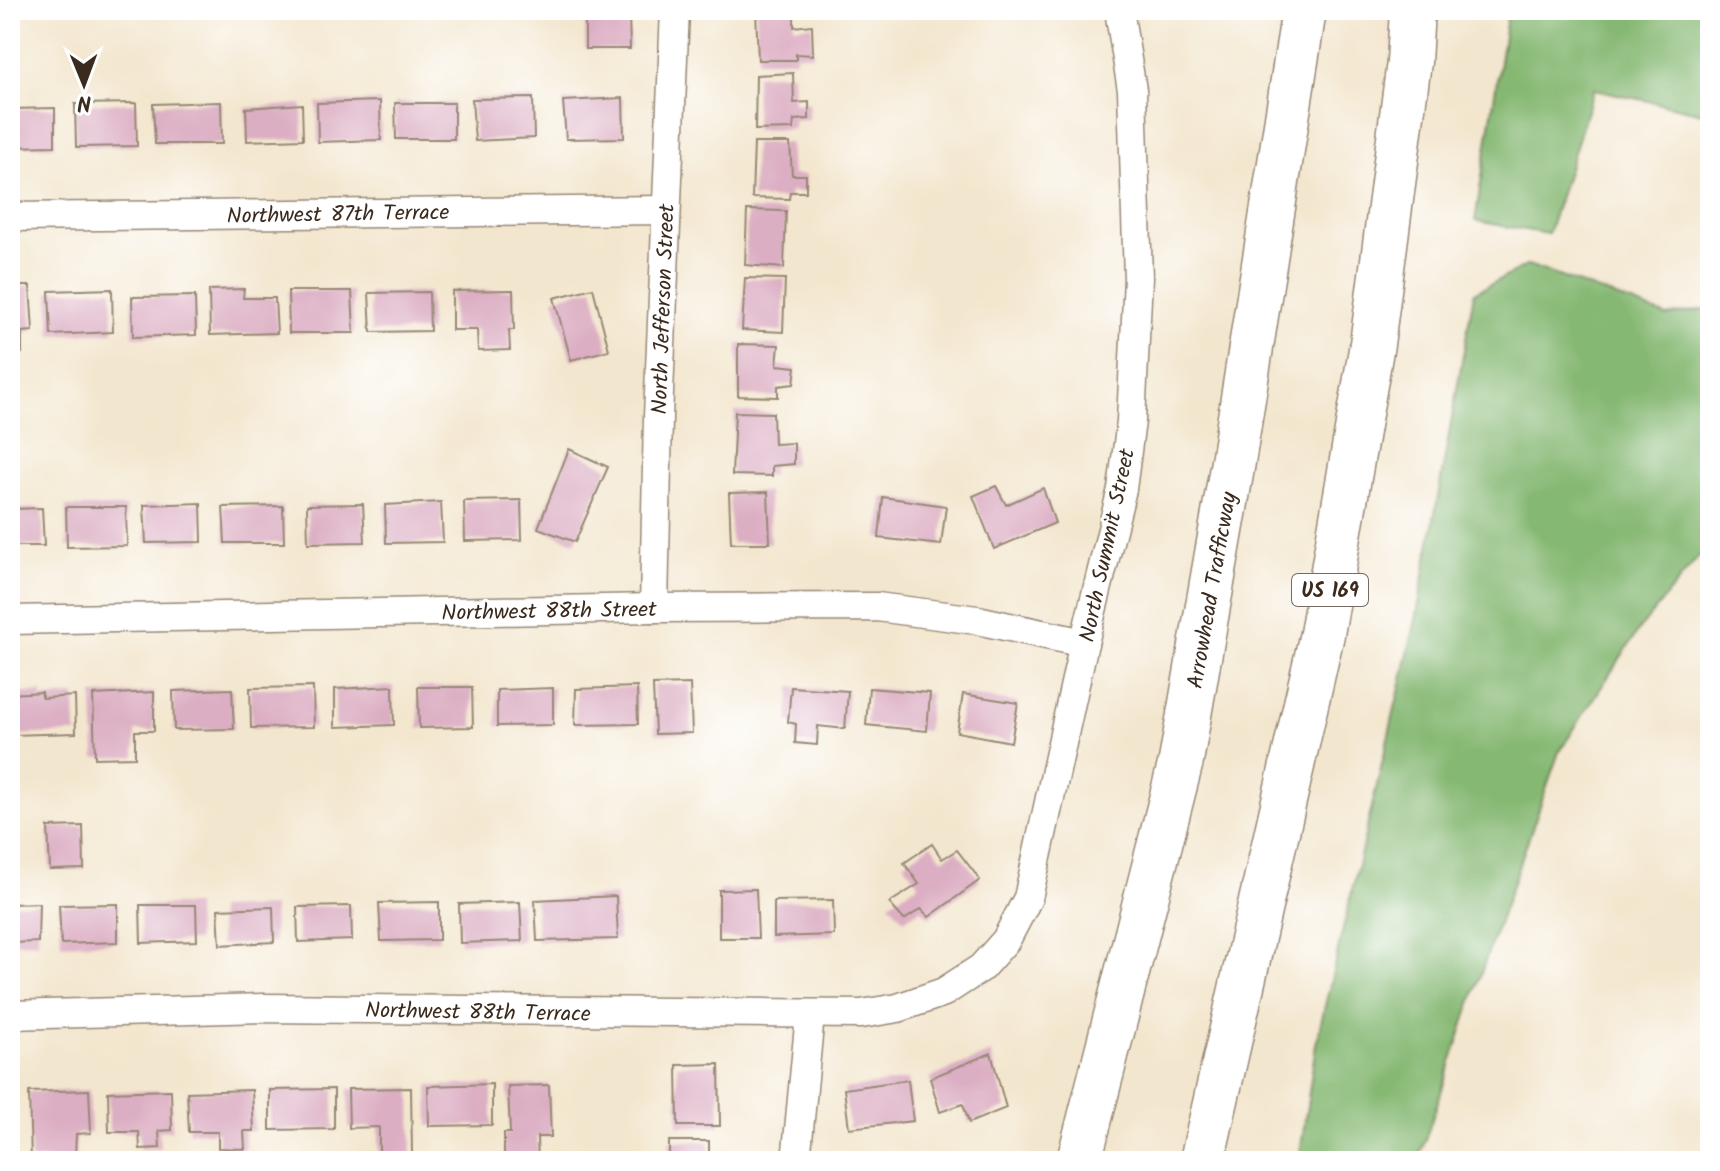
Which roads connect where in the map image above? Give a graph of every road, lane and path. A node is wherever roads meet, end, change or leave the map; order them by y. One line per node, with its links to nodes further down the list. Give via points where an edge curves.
1 (675, 10): 5 (street, North Jefferson Street)
2 (1119, 10): 9 (street, North Summit Street, via 1132,90 1137,247 1131,421 1122,489)
3 (1304, 10): 14 (highway, Arrowhead Trafficway, via 1181,761)
4 (1412, 10): 15 (highway, US 169, via 1372,344 1322,634)
5 (666, 210): 6 (street, Northwest 87th Terrace); 7 (street, North Jefferson Street)
6 (10, 217)
7 (654, 608): 8 (street, Northwest 88th Street); 9 (street, Northwest 88th Street, via 877,607 977,620)
8 (10, 620)
9 (1084, 643): 10 (street, North Summit Street, via 1028,898 1006,940 981,968)
10 (944, 992): 12 (street, Northwest 88th Terrace, via 898,1008)
11 (10, 1015): 12 (street, Northwest 88th Terrace, via 264,1008)
12 (810, 1015): 13 (street)
13 (796, 1161)
14 (1079, 1161)
15 (1202, 1161)

